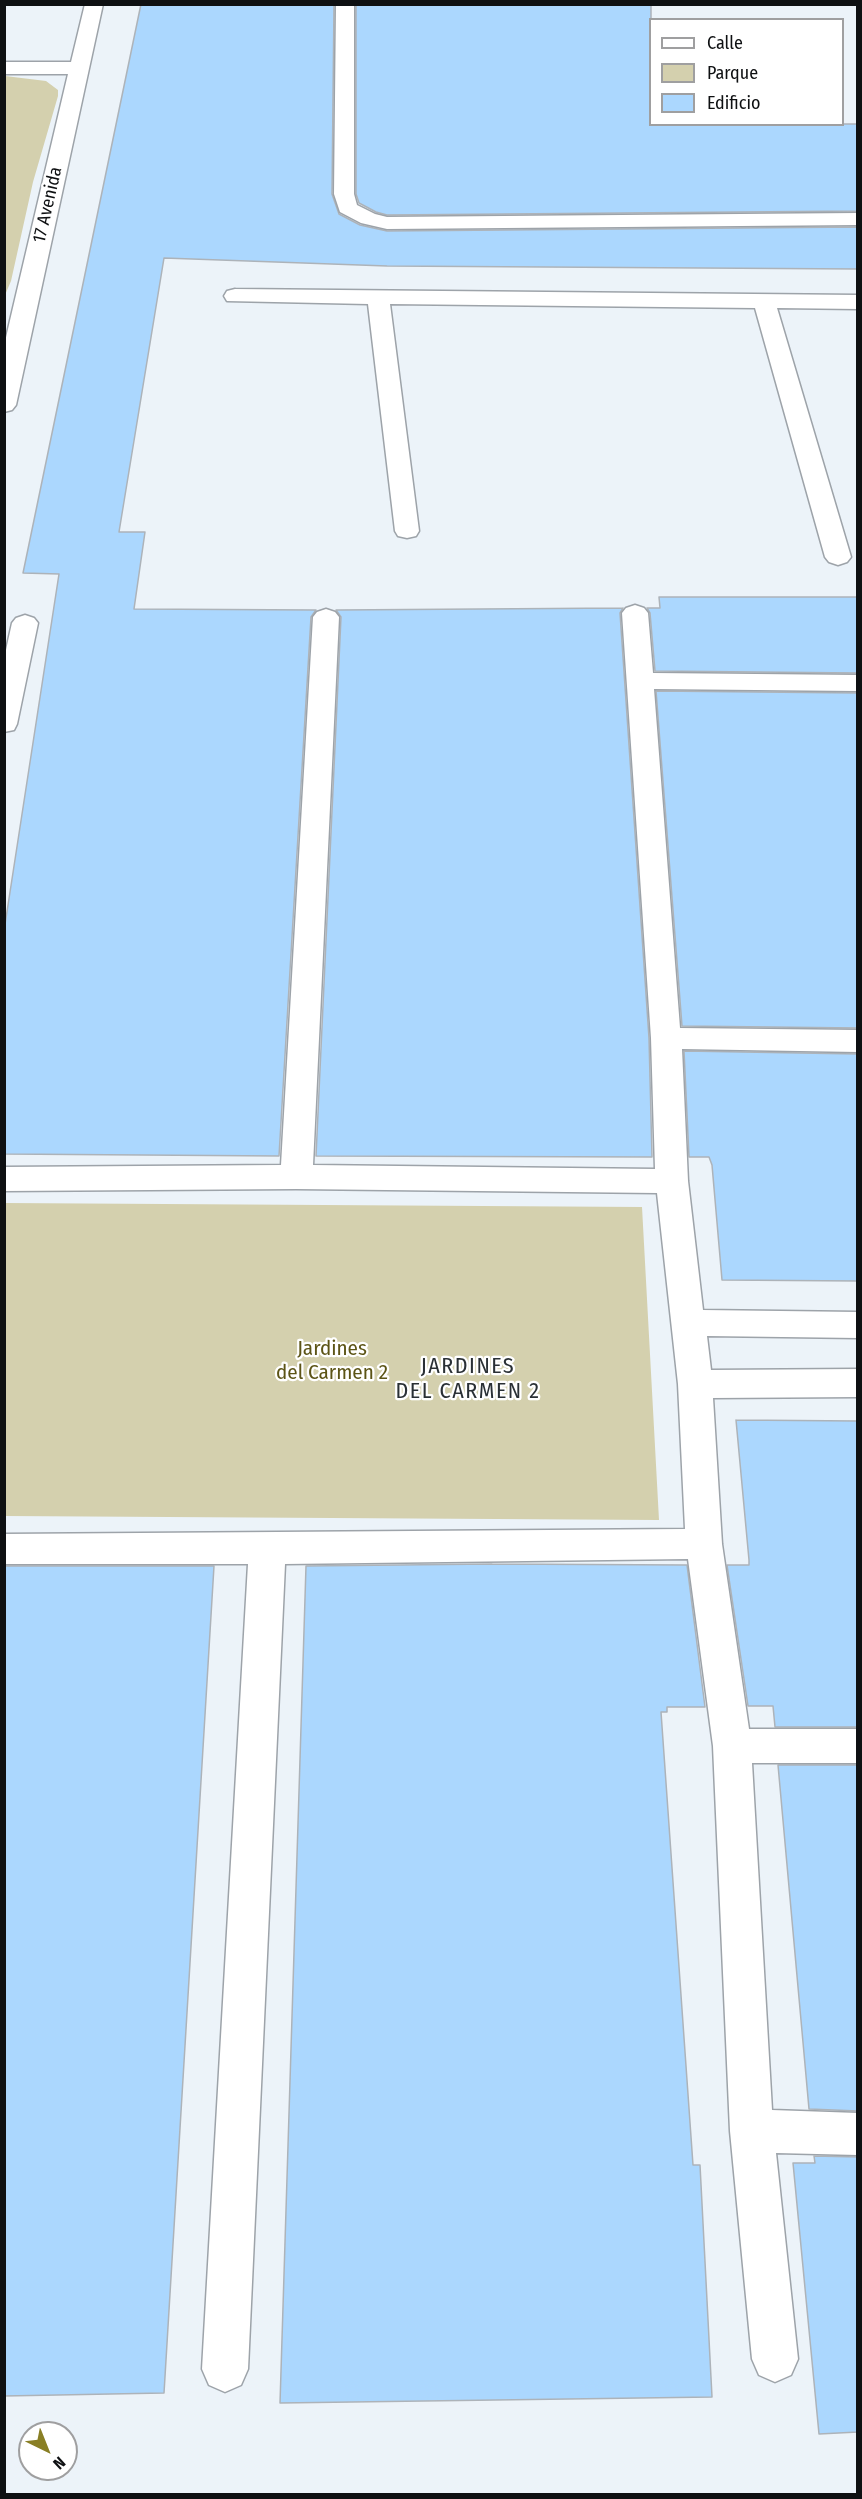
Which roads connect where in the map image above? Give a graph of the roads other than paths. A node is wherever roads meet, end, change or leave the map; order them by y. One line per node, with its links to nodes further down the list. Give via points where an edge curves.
1 (94, 4): 4 (street, 17 Avenida)
2 (345, 4): 5 (street, via 344,194 347,208 368,219 399,223)
3 (4, 68): 4 (street)
4 (80, 68): 10 (street, 17 Avenida)
5 (858, 219)
6 (235, 296): 7 (street)
7 (378, 298): 8 (street); 12 (street)
8 (764, 301): 9 (street); 13 (street)
9 (858, 302)
10 (12, 325): 11 (street, 17 Avenida)
11 (4, 405)
12 (407, 531)
13 (838, 557)
14 (635, 613): 17 (street)
15 (326, 617): 23 (street)
16 (25, 623): 18 (street)
17 (640, 681): 19 (street); 21 (street)
18 (9, 683): 20 (street)
19 (858, 683)
20 (4, 724)
21 (666, 1038): 22 (street); 25 (street)
22 (858, 1041)
23 (296, 1177): 24 (street); 25 (street)
24 (4, 1179)
25 (672, 1181): 26 (street)
26 (689, 1323): 27 (street); 29 (street)
27 (858, 1325)
28 (858, 1383): 29 (street)
29 (695, 1384): 30 (street)
30 (704, 1544): 32 (street); 33 (street)
31 (4, 1549): 32 (street)
32 (267, 1549): 38 (street)
33 (732, 1746): 34 (street); 35 (street)
34 (858, 1746)
35 (752, 2131): 36 (street); 37 (street)
36 (858, 2134)
37 (775, 2359)
38 (225, 2369)

